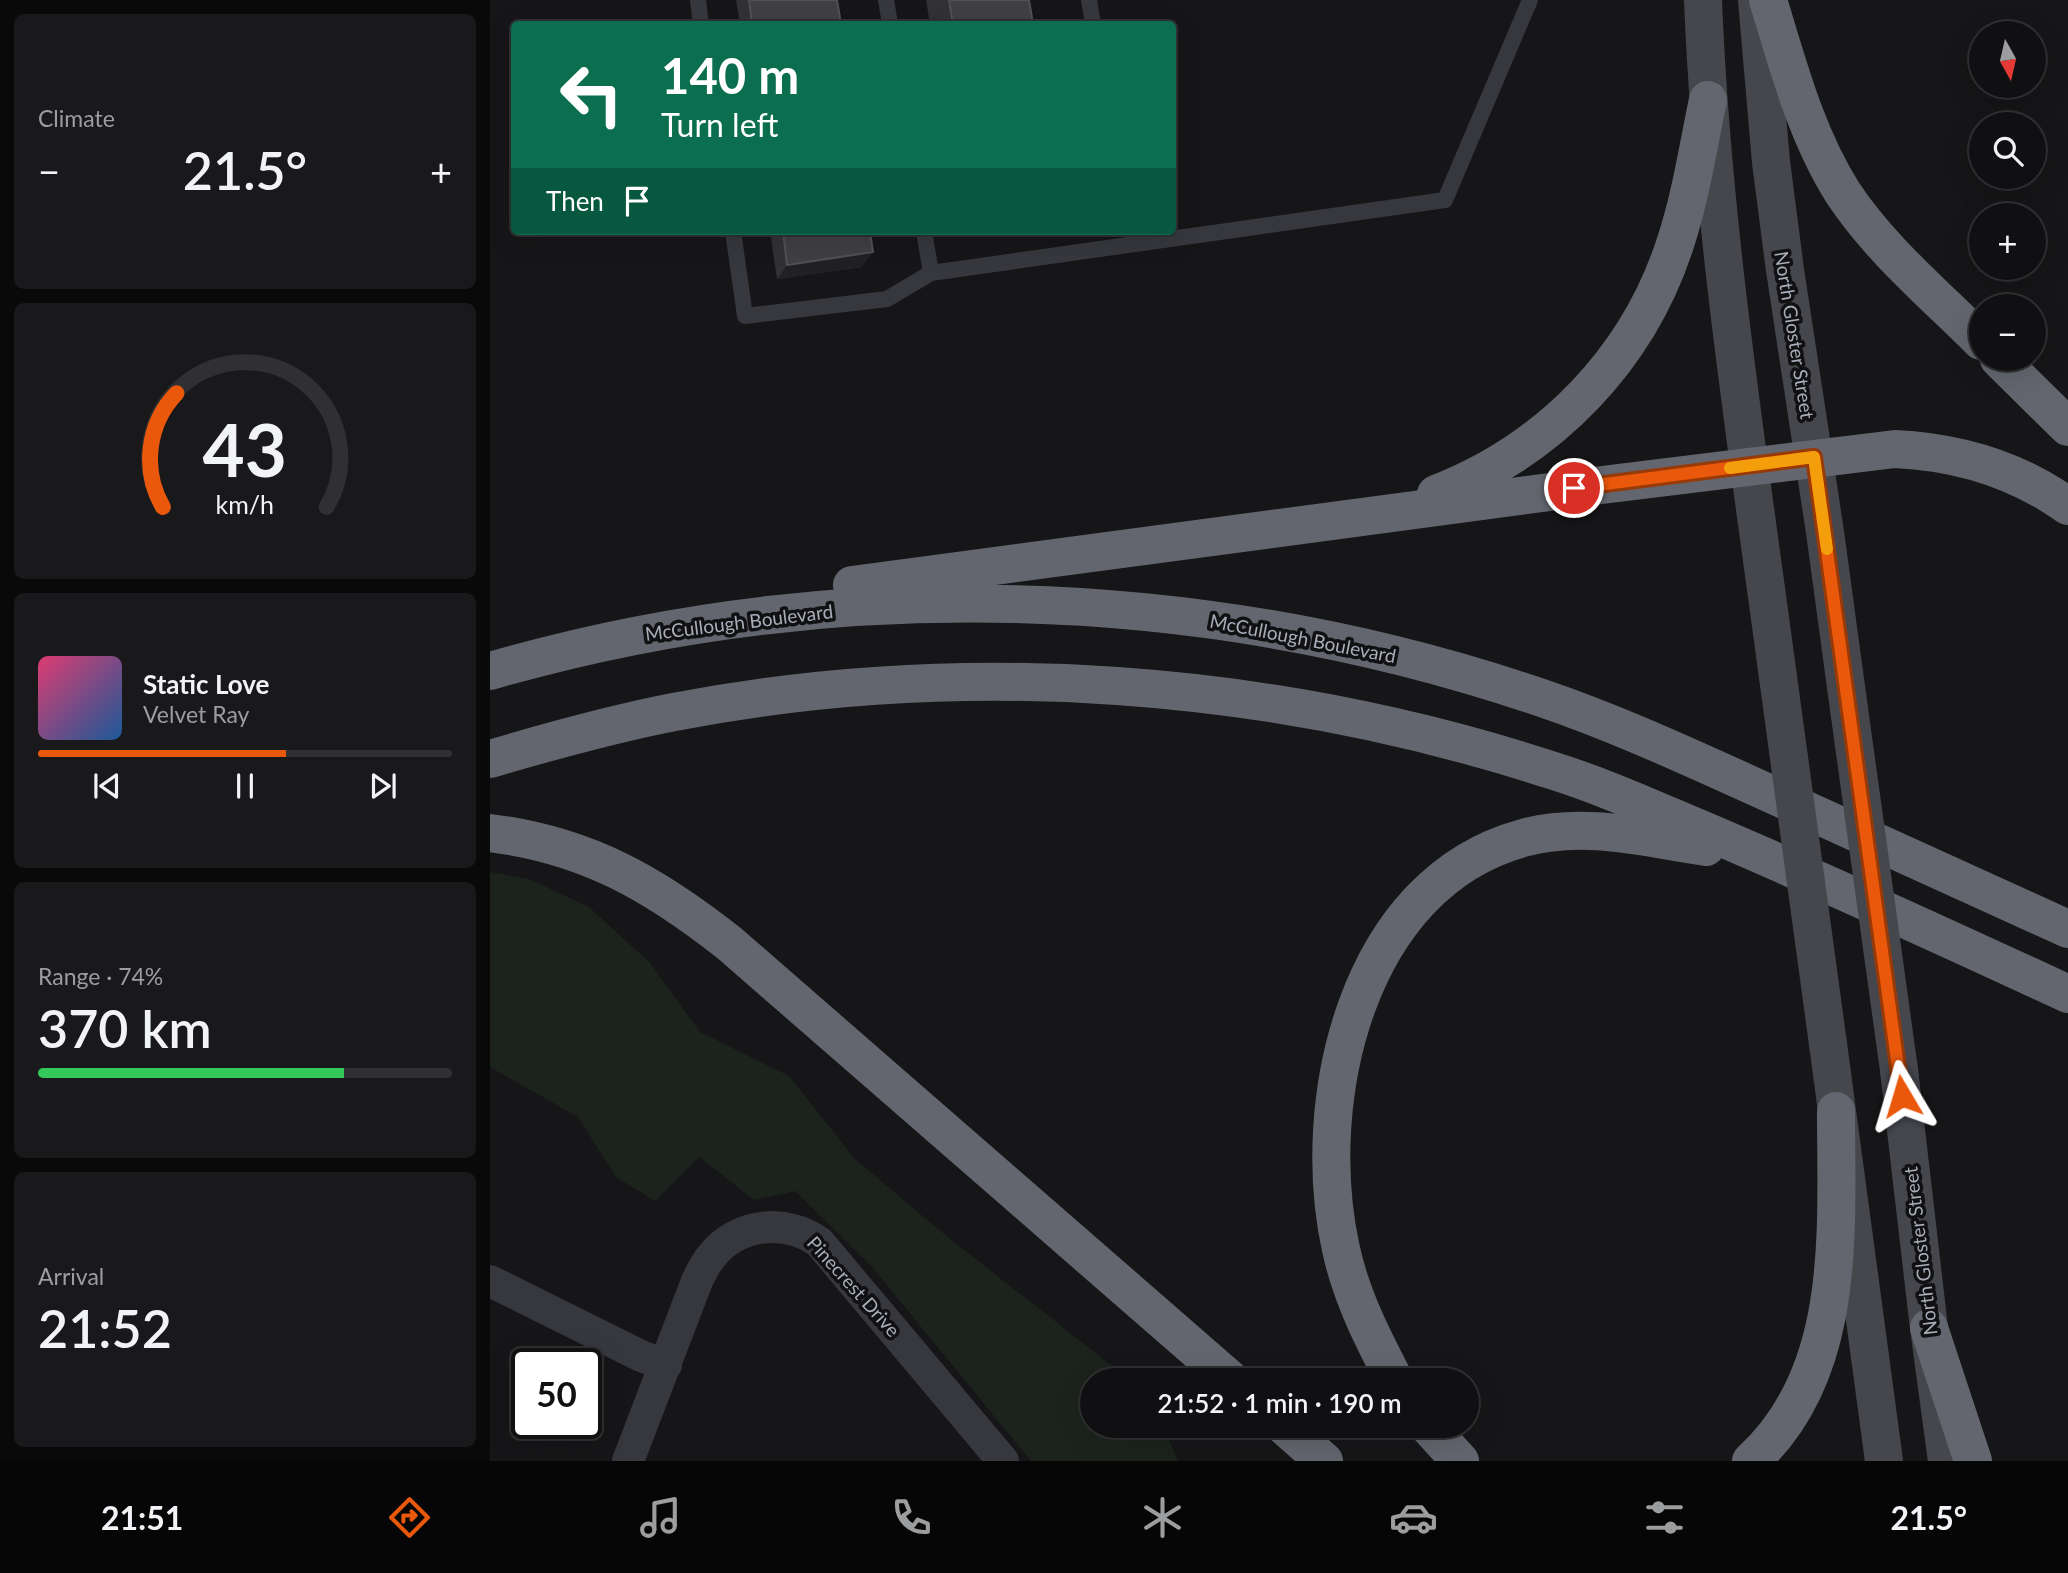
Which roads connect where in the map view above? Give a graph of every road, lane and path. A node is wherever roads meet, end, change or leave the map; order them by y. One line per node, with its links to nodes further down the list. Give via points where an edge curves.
1 (698, 0): 8 (lane)
2 (886, 0): 9 (lane)
3 (1089, 0): 10 (lane)
4 (1530, 0): 12 (lane, via 1446,200)
5 (1703, 0): 11 (main road)
6 (1757, 0): 21 (main road, North Gloster Street, via 1784,270)
7 (1768, 0): 18 (highway, via 1805,116 1843,193 1901,262)
8 (701, 21)
9 (890, 21)
10 (1092, 21)
11 (1708, 100): 22 (main road, via 1727,303); 24 (highway, via 1676,241 1640,323 1615,360 1581,401 1531,444 1476,478)
12 (1176, 233)
13 (734, 235): 17 (lane, via 745,316 887,299)
14 (925, 235): 17 (lane)
15 (1159, 235): 16 (lane)
16 (1126, 239): 17 (lane)
17 (930, 274)
18 (1969, 329)
19 (2011, 371): 20 (highway)
20 (2068, 428)
21 (1814, 457): 22 (highway); 23 (highway, via 1895,449 1962,456 2024,480); 34 (main road, North Gloster Street, bridge, via 1899,1070)
22 (1749, 466): 24 (highway); 32 (main road, bridge)
23 (2068, 506)
24 (1382, 514): 25 (highway, via 747,600)
25 (627, 636): 26 (highway, McCullough Boulevard); 30 (highway, McCullough Boulevard, via 790,612 983,603 1154,612 1318,637 1466,673 1605,721)
26 (490, 671)
27 (490, 759): 29 (highway, via 569,735 782,695 904,685 1096,684 1240,698 1465,745 1558,772)
28 (490, 833): 36 (highway, via 561,848 608,865 691,913)
29 (1759, 854): 31 (highway); 37 (highway, via 1619,832 1554,832 1523,838 1464,863 1436,884 1396,931 1377,962 1346,1040 1336,1087 1331,1150 1341,1251 1364,1319)
30 (2068, 929)
31 (2068, 994)
32 (1836, 1111): 44 (highway, via 1833,1281 1819,1350 1797,1404); 45 (main road)
33 (490, 1281): 35 (street)
34 (1928, 1328): 46 (main road, North Gloster Street); 47 (highway)
35 (666, 1365): 40 (street, Pinecrest Drive); 41 (street, Pinecrest Drive, via 696,1281 725,1243 773,1226 805,1232 819,1242)
36 (1217, 1368)
37 (1388, 1368)
38 (1298, 1438): 42 (highway)
39 (1439, 1438): 43 (highway)
40 (628, 1461)
41 (1003, 1461)
42 (1324, 1461)
43 (1460, 1461)
44 (1751, 1461)
45 (1884, 1461)
46 (1947, 1461)
47 (1973, 1461)

